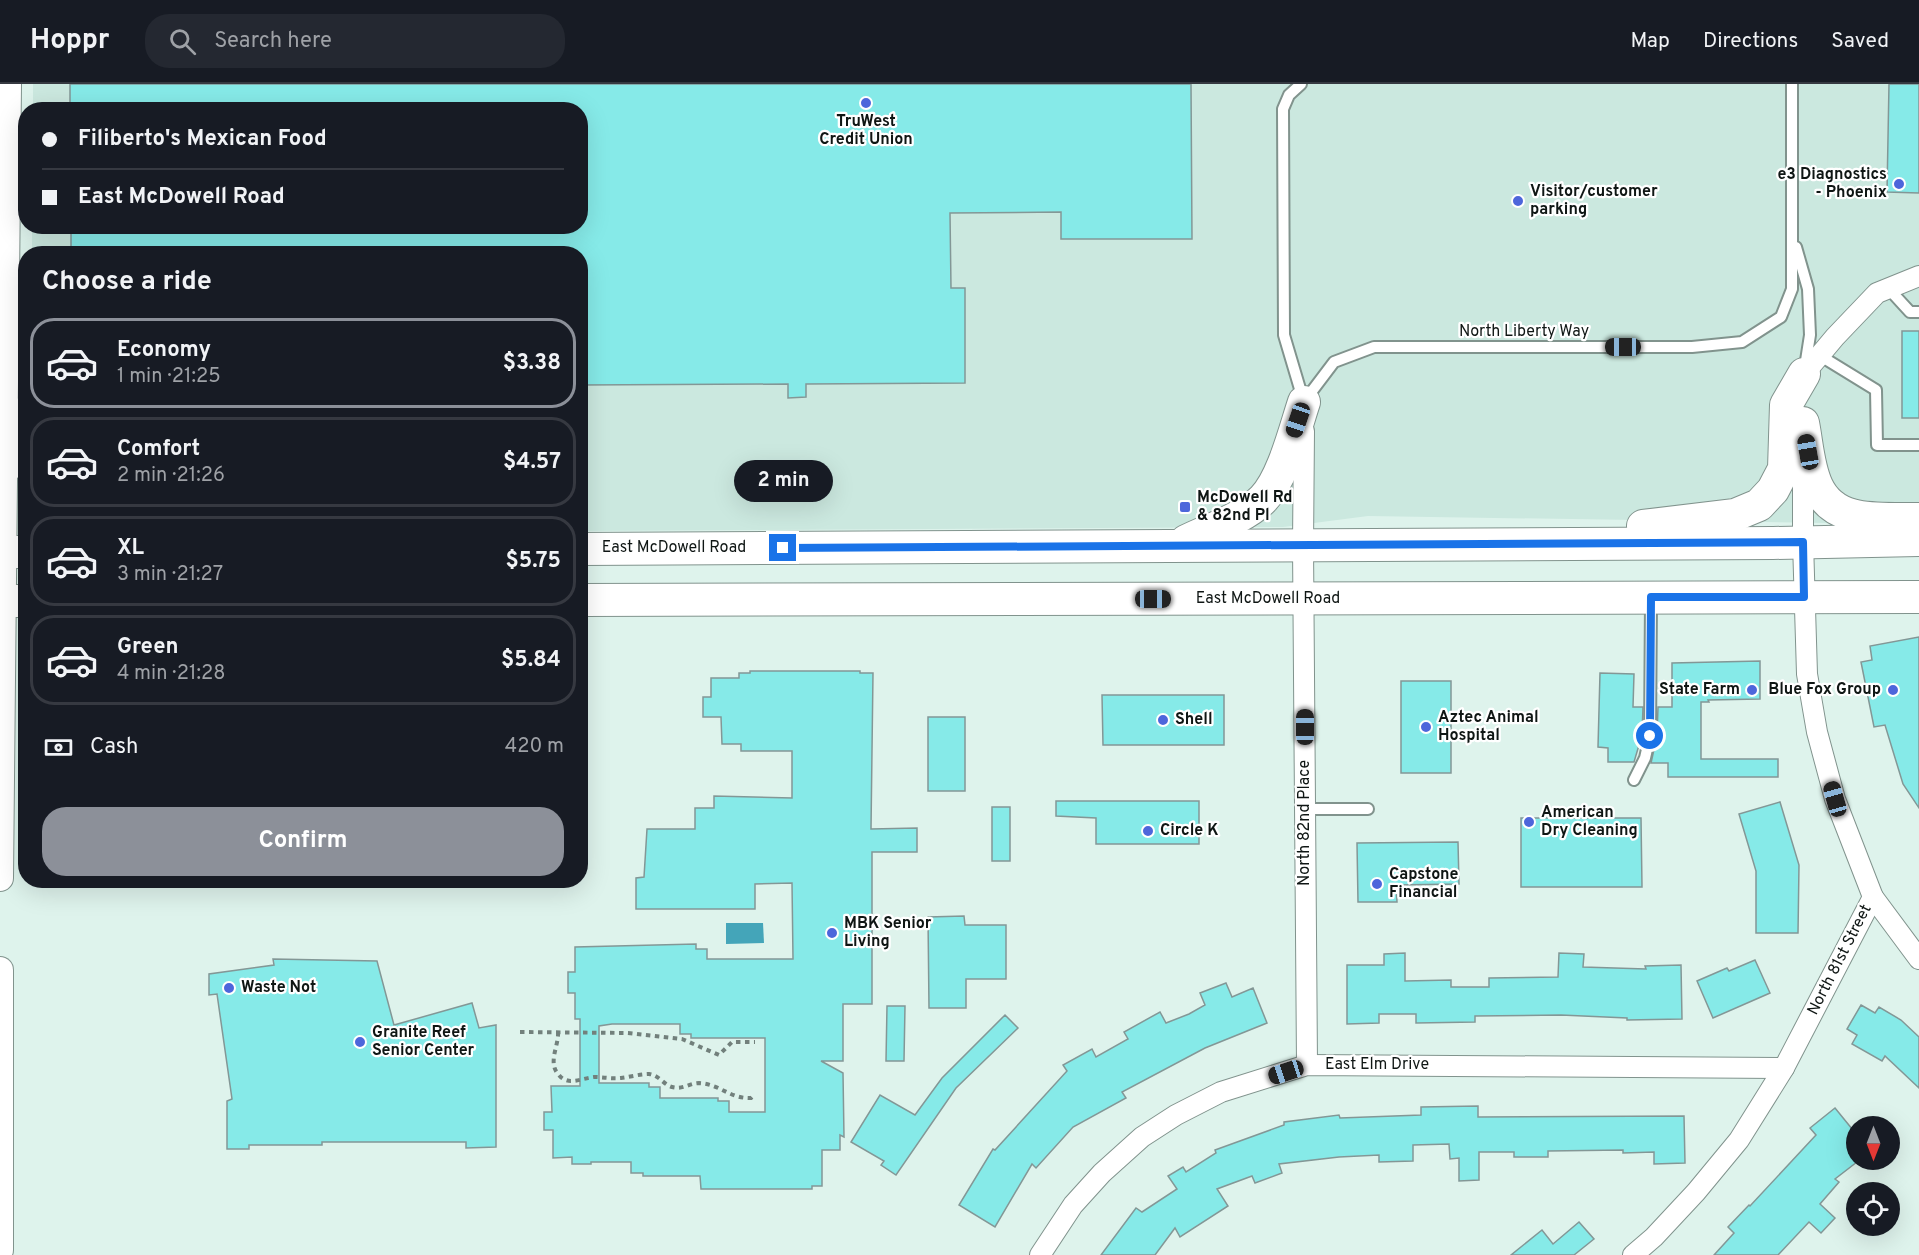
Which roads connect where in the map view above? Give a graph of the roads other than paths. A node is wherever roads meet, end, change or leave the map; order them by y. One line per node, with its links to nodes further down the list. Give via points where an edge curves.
1 (8, 84): 10 (street)
2 (1301, 84): 9 (lane, via 1289,95 1283,109 1283,269 1284,335)
3 (1792, 84): 4 (lane, North Liberty Way)
4 (1792, 234): 8 (lane, North Liberty Way, via 1808,289); 9 (lane, North Liberty Way, via 1792,290 1780,317 1742,342 1692,347 1374,347 1334,362)
5 (1919, 276): 6 (street)
6 (1888, 288): 7 (lane, via 1910,312); 8 (street, via 1877,293)
7 (1919, 312)
8 (1812, 364): 11 (street, North 81st Street); 12 (lane, via 1876,390 1877,445); 17 (main road, via 1786,405 1784,469 1759,505 1735,515)
9 (1304, 402): 18 (main road, via 1279,473 1264,498 1252,508); 19 (street, North 82nd Place)
10 (4, 407): 13 (main road); 22 (street)
11 (1803, 423): 14 (main road, via 1816,485 1827,502 1856,517); 16 (street, North 81st Street)
12 (1919, 445)
13 (18, 454)
14 (1919, 519)
15 (1919, 540): 16 (main road, East McDowell Road)
16 (1803, 542): 17 (main road, East McDowell Road); 24 (street, North 81st Street)
17 (1498, 544): 19 (main road, East McDowell Road)
18 (1178, 545): 19 (main road, East McDowell Road); 20 (main road, East McDowell Road)
19 (1303, 545): 26 (street, North 82nd Place)
20 (627, 548): 21 (main road, East McDowell Road); 28 (main road)
21 (588, 549)
22 (9, 552): 29 (street)
23 (1651, 597): 24 (main road, East McDowell Road); 26 (main road, East McDowell Road); 30 (lane, via 1650,736 1646,758)
24 (1804, 597): 25 (main road, East McDowell Road); 34 (street, North 81st Street, via 1807,674 1816,732 1835,799)
25 (1919, 597)
26 (1304, 598): 28 (main road, East McDowell Road); 31 (street, North 82nd Place)
27 (588, 600): 28 (main road, East McDowell Road)
28 (627, 600)
29 (9, 601): 33 (street)
30 (1634, 780)
31 (1305, 809): 32 (lane); 38 (street, North 82nd Place)
32 (1368, 810)
33 (0, 878)
34 (1873, 897): 35 (street); 39 (street, North 81st Street)
35 (1919, 960)
36 (0, 970): 37 (street)
37 (0, 999): 40 (street)
38 (1307, 1065): 39 (street, East Elm Drive); 42 (street, East Elm Drive, via 1221,1092 1142,1137 1073,1205)
39 (1784, 1068): 43 (street, North 81st Street, via 1739,1140 1696,1192)
40 (0, 1127): 41 (street)
41 (0, 1250)
42 (1040, 1255)
43 (1633, 1255)

